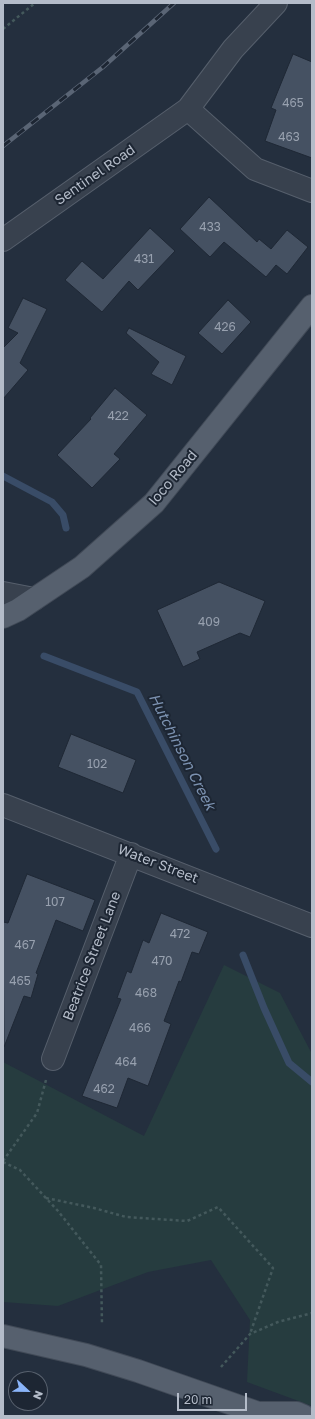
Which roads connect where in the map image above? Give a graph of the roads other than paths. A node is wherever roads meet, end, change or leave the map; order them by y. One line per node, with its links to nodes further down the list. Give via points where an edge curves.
1 (276, 3): 2 (street, Sentinel Road, via 233,49)
2 (188, 109): 3 (street, via 255,169); 4 (street, Sentinel Road)
3 (312, 190)
4 (3, 240)
5 (312, 306): 7 (main road, Ioco Road, via 154,503 82,567)
6 (3, 593): 7 (street)
7 (34, 599): 8 (main road, Ioco Road)
8 (3, 617)
9 (3, 805): 10 (street, Water Street)
10 (131, 854): 11 (street, Water Street); 12 (street, Beatrice Street Lane)
11 (312, 926)
12 (53, 1059)
13 (3, 1336): 14 (main road, via 86,1355)
14 (259, 1414): 15 (main road, via 297,1413)
15 (304, 1416)

